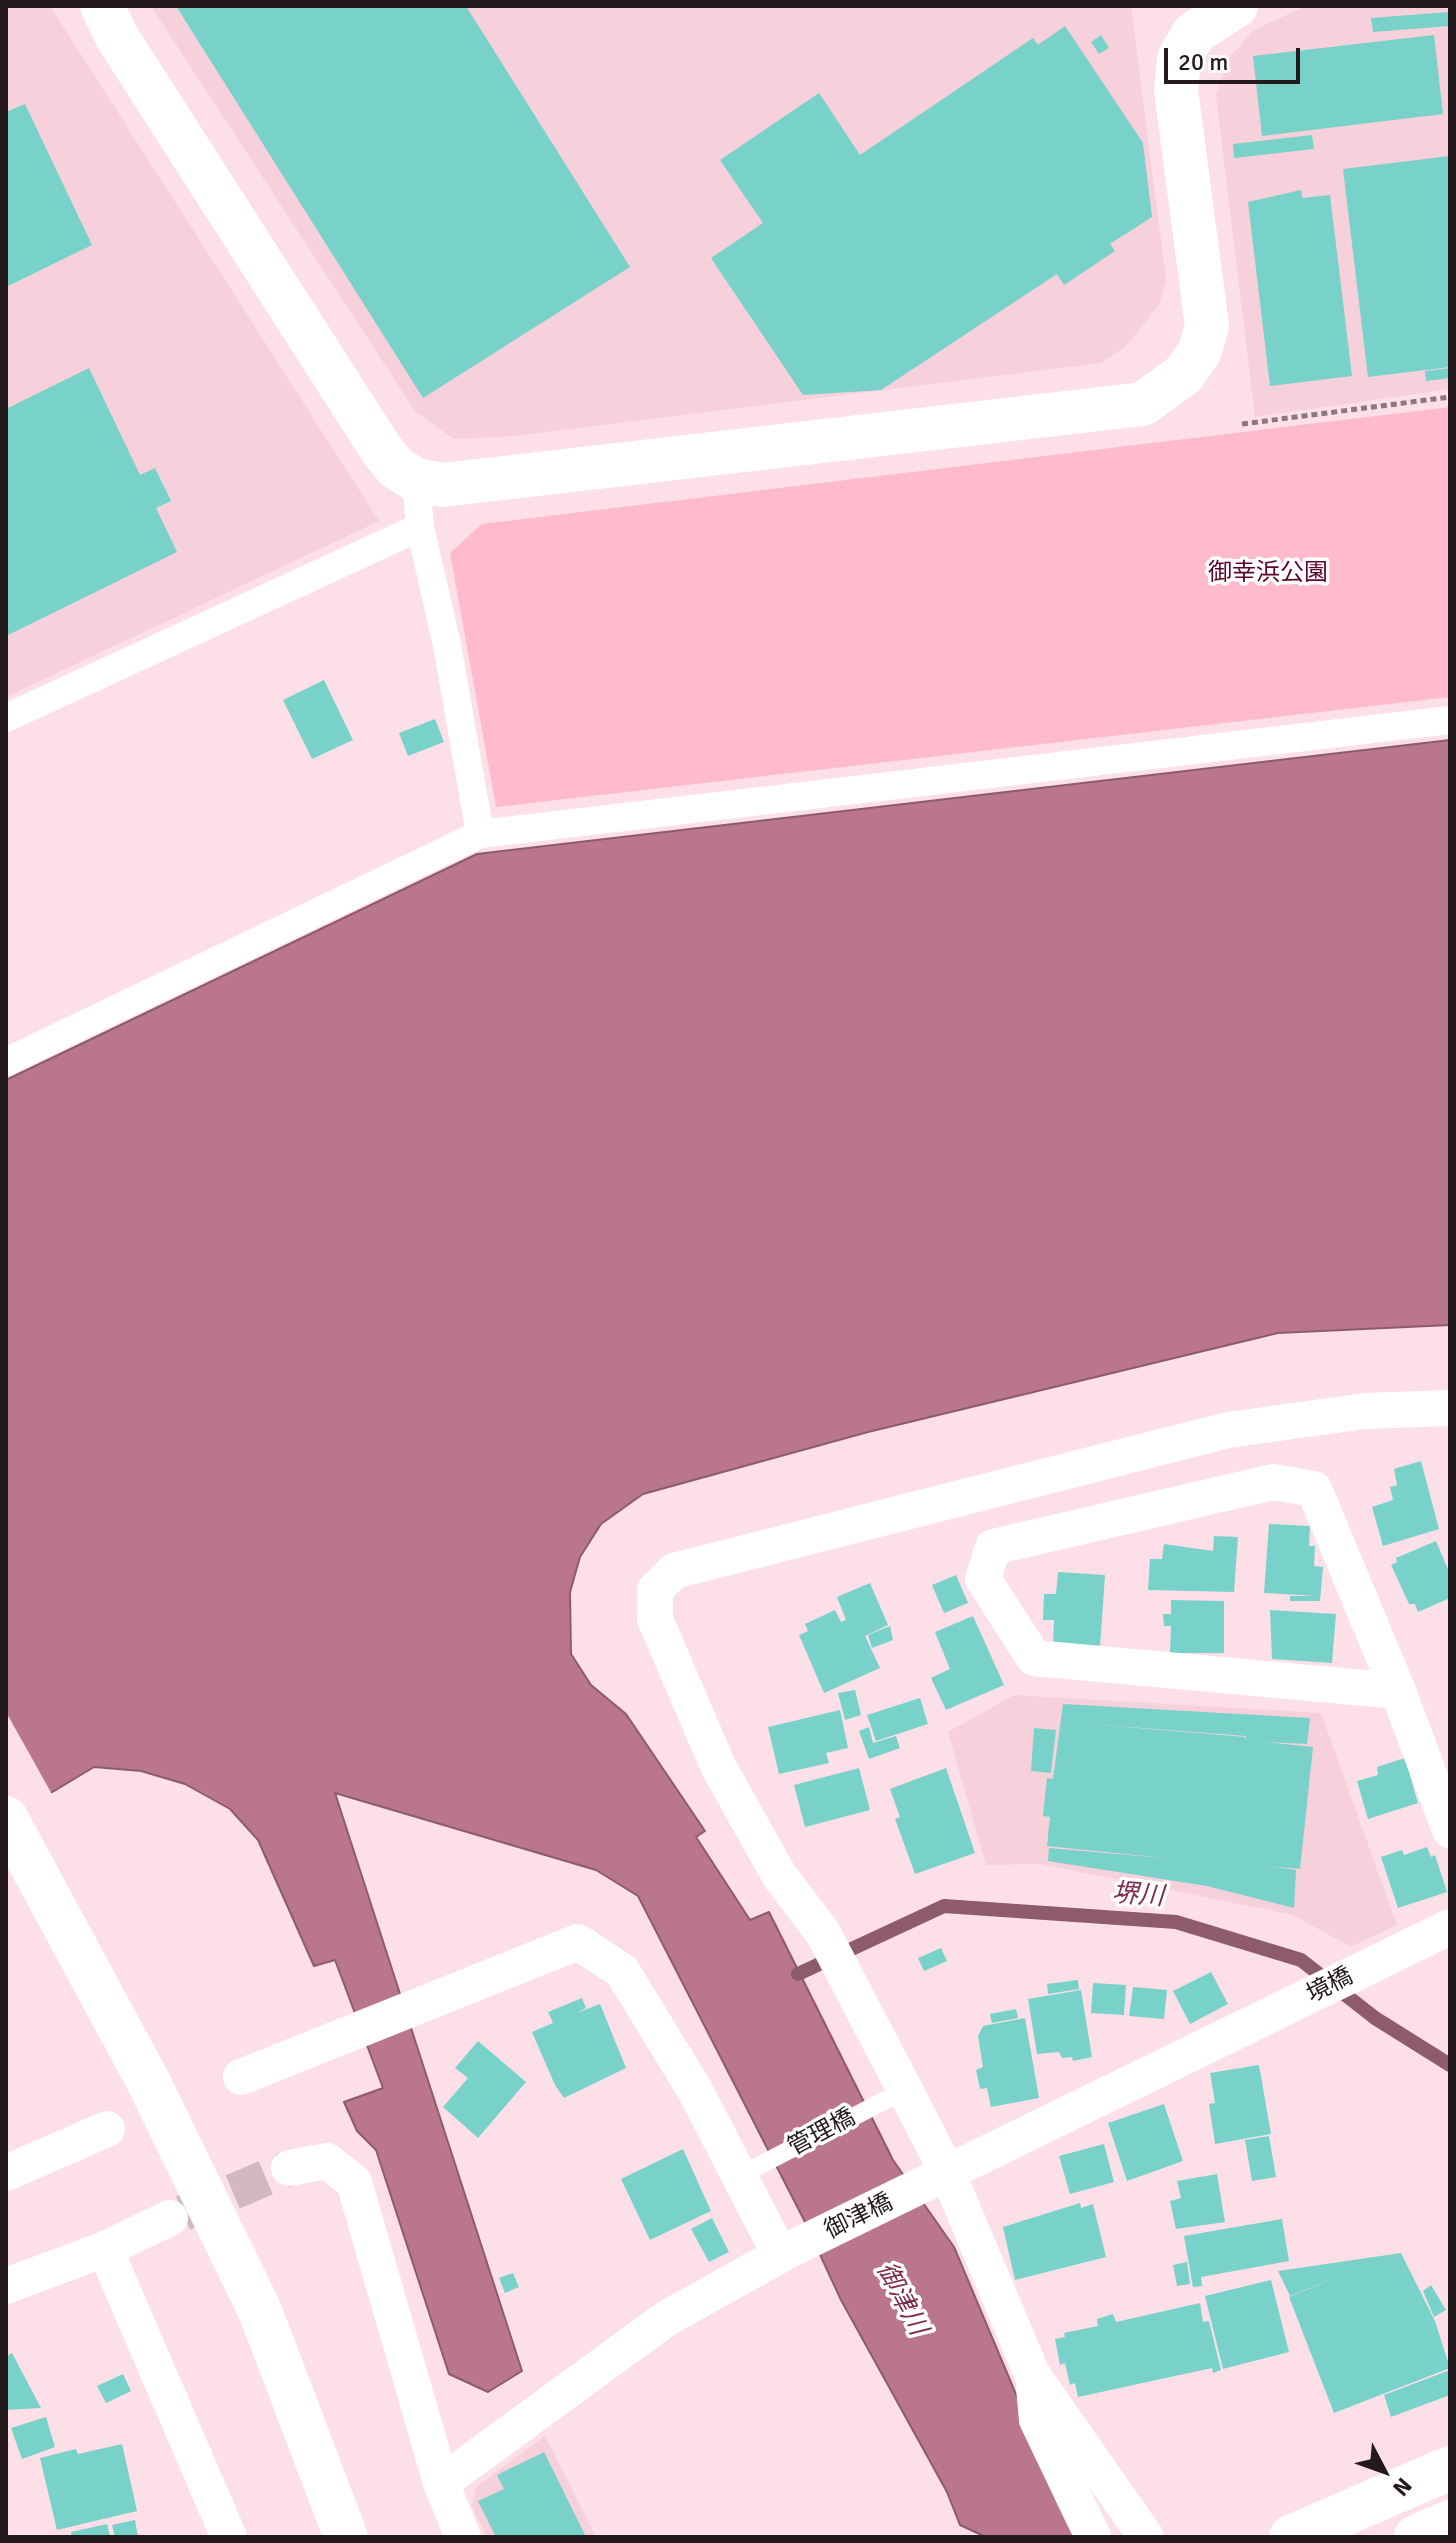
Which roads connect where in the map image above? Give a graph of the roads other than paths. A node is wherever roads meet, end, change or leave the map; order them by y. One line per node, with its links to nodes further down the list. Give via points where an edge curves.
1 (102, 6): 3 (main road, via 381,449 395,467)
2 (1236, 6): 3 (main road, via 1194,33 1179,58 1176,90 1207,326 1200,351 1184,374 1143,404 474,483)
3 (416, 480): 4 (street)
4 (420, 527): 5 (street); 7 (street)
5 (6, 718)
6 (1450, 720): 7 (street)
7 (480, 834): 8 (street)
8 (6, 1062)
9 (1450, 1408): 15 (street, via 1365,1411 1228,1430 674,1571 655,1590 655,1619 718,1766 779,1875 823,1933)
10 (1398, 1691): 10 (street, via 1314,1489 1273,1482 993,1547 983,1579 1034,1658); 12 (street)
11 (6, 1818): 30 (main road, via 148,2081 260,2311)
12 (1450, 1830)
13 (1450, 1927): 20 (street, 境橋)
14 (241, 2077): 18 (street, via 578,1942 622,1971)
15 (896, 2094): 18 (lane, 管理橋); 20 (street)
16 (107, 2129): 19 (street)
17 (289, 2168): 27 (street, via 327,2161 354,2182)
18 (748, 2172): 23 (street)
19 (6, 2173)
20 (936, 2180): 23 (street, 御津橋); 25 (street)
21 (170, 2218): 22 (street)
22 (105, 2249): 24 (street); 29 (street)
23 (787, 2252): 27 (street, 御津橋, via 667,2318)
24 (6, 2286)
25 (1032, 2374): 32 (street, via 1037,2420); 33 (street)
26 (1450, 2468): 34 (main road)
27 (441, 2483): 31 (street)
28 (1450, 2522): 35 (main road)
29 (229, 2537)
30 (346, 2537)
31 (463, 2537)
32 (1093, 2537)
33 (1146, 2537)
34 (1291, 2537)
35 (1416, 2537)

